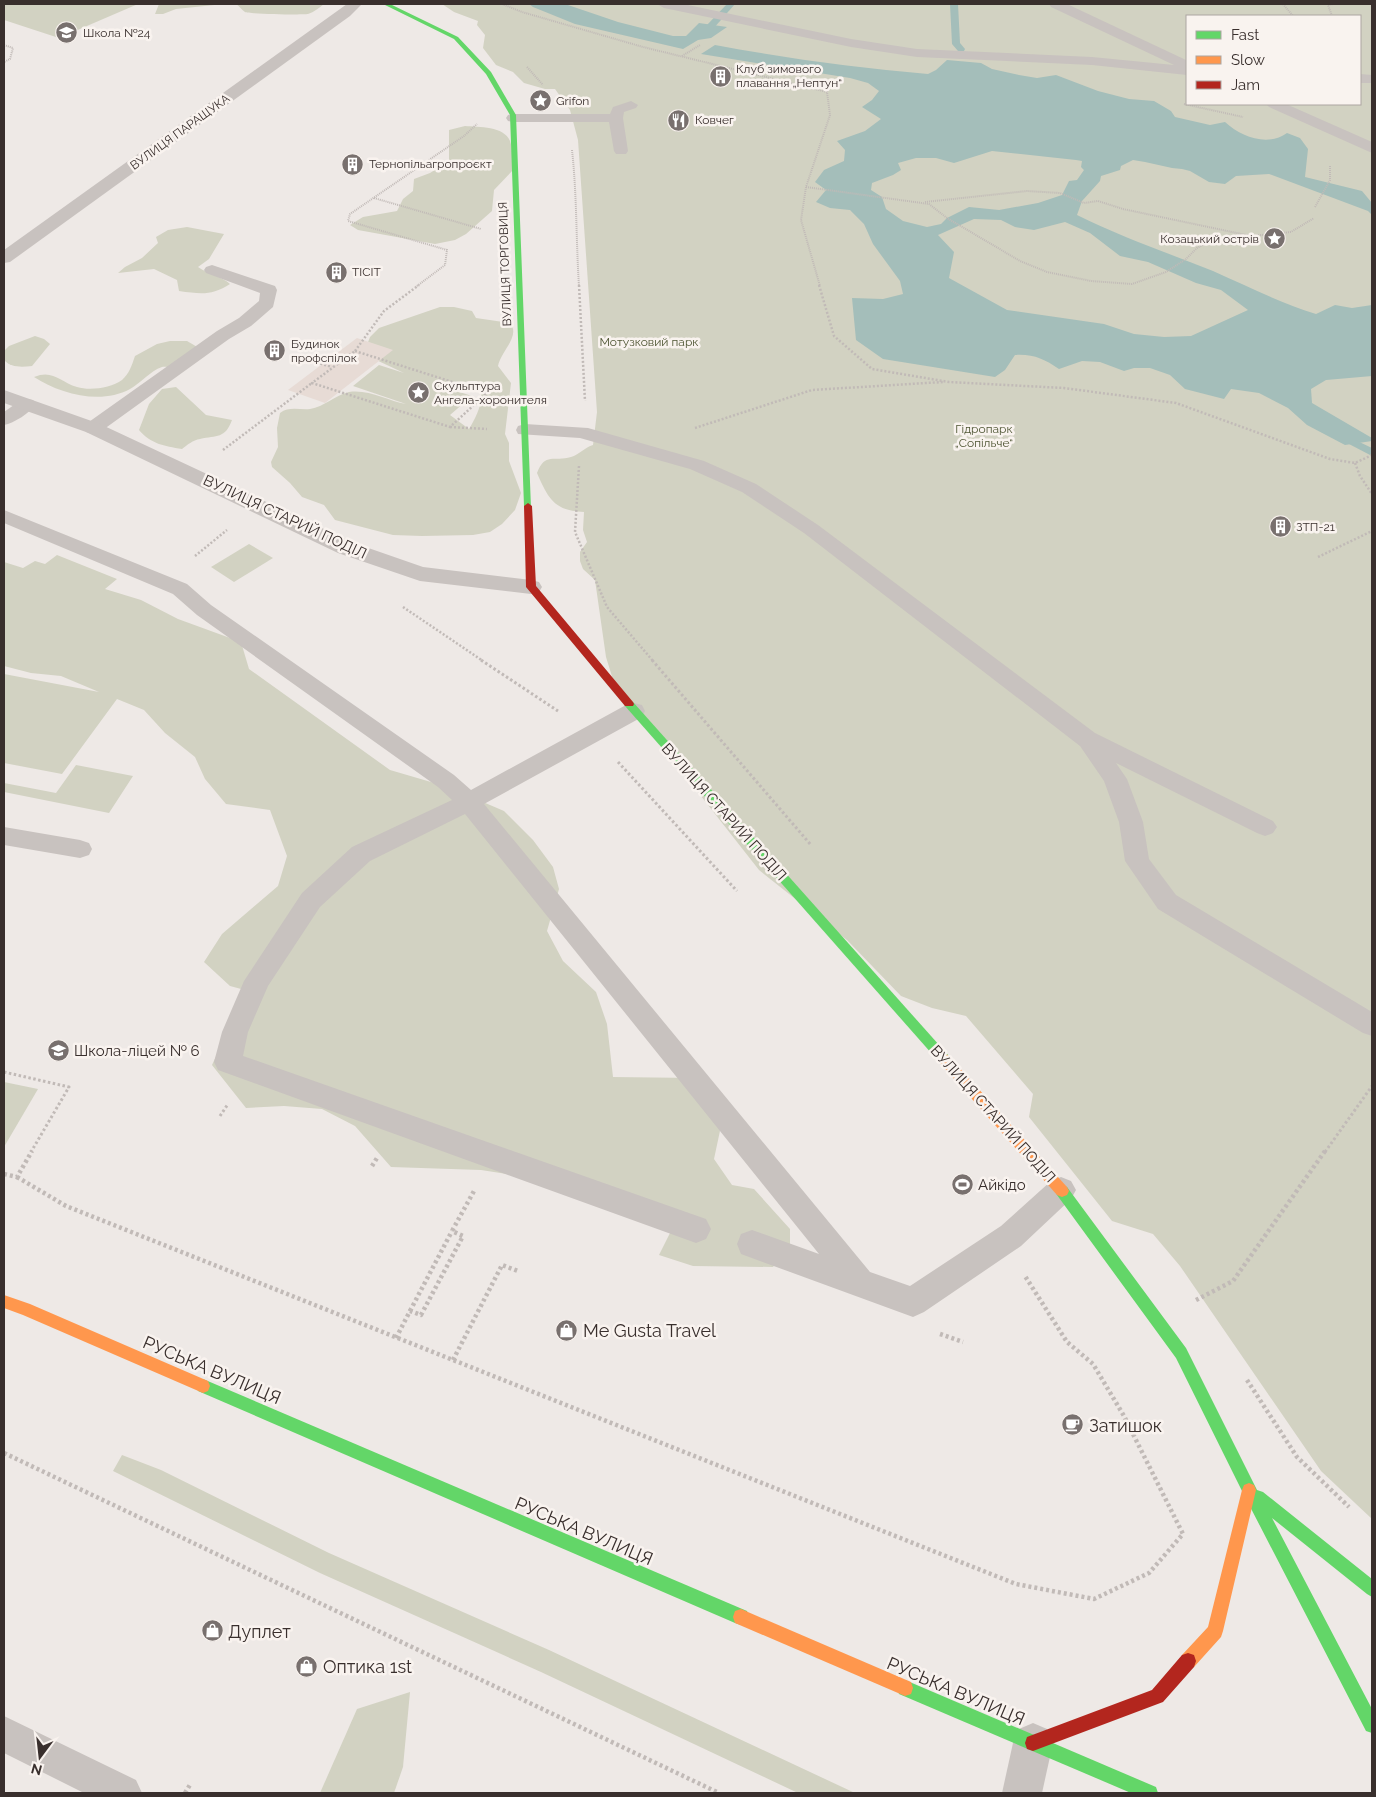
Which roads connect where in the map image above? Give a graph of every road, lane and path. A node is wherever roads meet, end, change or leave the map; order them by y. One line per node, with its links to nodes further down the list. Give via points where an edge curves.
1 (355, 4): 32 (street, ВУЛИЦЯ ПАРАЩУКА)
2 (386, 4): 19 (main road, ВУЛИЦЯ ТОРГОВИЦЯ, via 456,38 490,73)
3 (502, 4): 12 (path)
4 (664, 4): 15 (street, via 851,43 917,52 1092,61)
5 (1056, 4): 14 (street)
6 (1283, 4): 8 (path)
7 (1333, 4): 9 (path, via 1328,5)
8 (1292, 15)
9 (1332, 15)
10 (4, 45): 13 (path, via 13,48 10,59)
11 (692, 50): 12 (path)
12 (682, 56): 25 (path, via 827,92 830,114)
13 (4, 62)
14 (1186, 66)
15 (1186, 71)
16 (631, 105): 20 (lane, via 618,110)
17 (1276, 105): 21 (street)
18 (1335, 112): 21 (street)
19 (513, 118): 20 (lane); 26 (path, via 480,120 464,136); 45 (main road, ВУЛИЦЯ ТОРГОВИЦЯ)
20 (616, 118): 23 (lane)
21 (1314, 121): 22 (street)
22 (1372, 148)
23 (622, 151)
24 (1330, 180): 28 (path)
25 (806, 187): 27 (path); 37 (path, via 802,220 834,336 872,369)
26 (374, 197): 30 (path); 34 (path, via 350,214 348,221 446,250 445,265 384,311)
27 (920, 203): 31 (path, via 1026,191 1060,193 1084,203 1098,201); 31 (path, via 929,204 1020,261 1047,272 1092,281 1132,284 1166,272 1196,248 1214,239)
28 (1315, 207)
29 (1314, 218): 31 (path, via 1291,232)
30 (484, 230)
31 (1251, 236)
32 (4, 258)
33 (212, 270): 43 (lane, via 269,290 267,303 245,322)
34 (355, 351): 36 (path); 42 (path, via 487,393)
35 (305, 359): 36 (path)
36 (333, 368): 38 (path)
37 (949, 382): 46 (path, via 812,390); 49 (path, via 1064,388 1176,403 1330,459)
38 (312, 383): 42 (path); 47 (path)
39 (4, 396): 40 (street, ВУЛИЦЯ СТАРИЙ ПОДІЛ)
40 (27, 404): 41 (lane); 43 (street, ВУЛИЦЯ СТАРИЙ ПОДІЛ)
41 (4, 420)
42 (450, 427): 44 (path)
43 (93, 428): 56 (street, ВУЛИЦЯ СТАРИЙ ПОДІЛ, via 355,551 420,574)
44 (493, 429)
45 (525, 430): 46 (lane, via 581,432); 56 (main road, ВУЛИЦЯ ТОРГОВИЦЯ)
46 (641, 449): 60 (lane, via 697,465 750,488 811,529)
47 (219, 453)
48 (1372, 455): 49 (path)
49 (1355, 463): 50 (path)
50 (1372, 494)
51 (4, 516): 55 (lane)
52 (231, 528): 55 (path)
53 (1372, 531): 54 (path, via 1339,550)
54 (1318, 557)
55 (163, 581): 61 (lane, via 180,589 204,610 446,781)
56 (531, 587): 58 (main road, ВУЛИЦЯ СТАРИЙ ПОДІЛ)
57 (400, 604): 59 (path)
58 (634, 711): 59 (lane); 72 (main road, ВУЛИЦЯ СТАРИЙ ПОДІЛ)
59 (594, 735): 61 (lane); 65 (path)
60 (1088, 740): 62 (lane); 66 (lane, via 1115,779 1131,822 1137,861 1167,902)
61 (470, 802): 69 (lane, via 361,854 311,900 257,981 235,1032 228,1062); 78 (lane)
62 (1265, 828)
63 (4, 836): 64 (lane)
64 (80, 849)
65 (742, 897)
66 (1372, 1025)
67 (4, 1072): 71 (path, via 69,1087)
68 (1372, 1086): 79 (path, via 1233,1281)
69 (493, 1156): 73 (lane); 74 (path)
70 (4, 1174): 71 (path)
71 (17, 1177): 83 (path, via 66,1206)
72 (1060, 1190): 75 (lane); 87 (main road, ВУЛИЦЯ СТАРИЙ ПОДІЛ, via 1181,1353)
73 (696, 1229)
74 (452, 1231): 81 (path); 81 (path, via 463,1236 421,1315)
75 (1011, 1236): 78 (lane, via 913,1302); 85 (path, via 1016,1262 1067,1342 1093,1364 1124,1416 1183,1534 1149,1573 1094,1599 1016,1584)
76 (752, 1244): 78 (lane)
77 (518, 1271): 85 (path, via 502,1265)
78 (860, 1283)
79 (1202, 1297)
80 (4, 1302): 91 (main road, РУСЬКА ВУЛИЦЯ)
81 (410, 1311): 83 (path)
82 (938, 1334): 84 (path)
83 (396, 1338): 85 (path)
84 (963, 1342)
85 (453, 1360)
86 (4, 1453): 95 (path)
87 (1249, 1490): 88 (main road); 89 (main road, ВУЛИЦЯ СТАРИЙ ПОДІЛ); 91 (main road, via 1215,1631 1157,1696)
88 (1372, 1589)
89 (1372, 1726)
90 (4, 1734): 93 (lane)
91 (1033, 1743): 96 (street); 97 (main road, РУСЬКА ВУЛИЦЯ)
92 (191, 1783): 94 (path)
93 (123, 1793)
94 (185, 1793)
95 (719, 1793)
96 (1022, 1793)
97 (1150, 1793)

